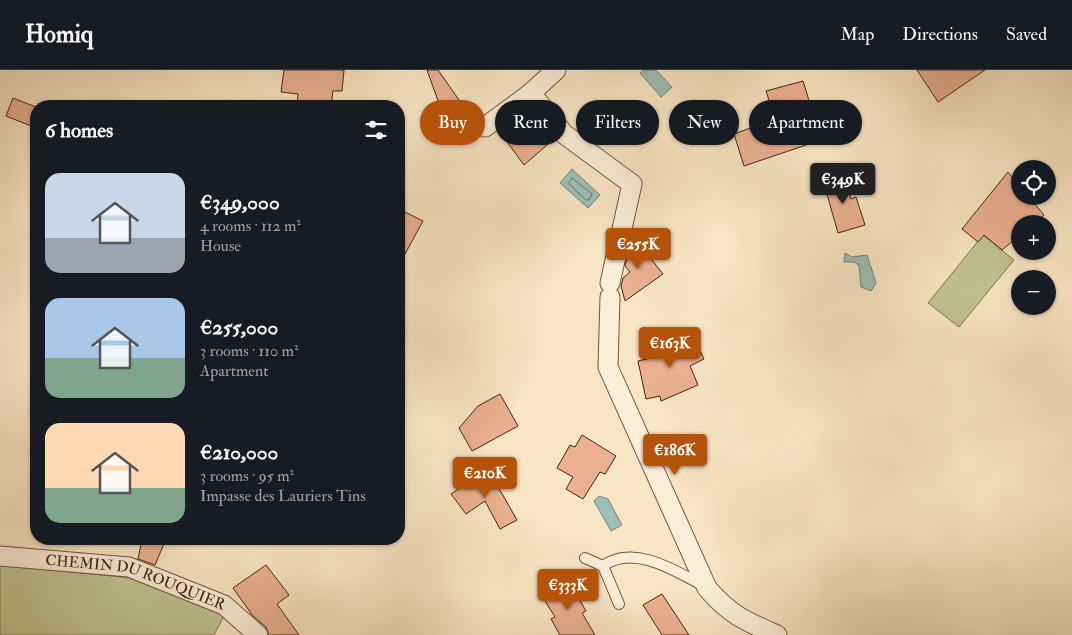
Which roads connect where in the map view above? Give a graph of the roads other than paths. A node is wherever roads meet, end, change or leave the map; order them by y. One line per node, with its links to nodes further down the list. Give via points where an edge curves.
1 (556, 70): 2 (street)
2 (531, 93): 3 (street); 7 (street, via 564,134 632,184 610,290 608,367)
3 (485, 126)
4 (0, 556): 9 (street, CHEMIN DU ROUQUIER, via 129,567 224,605)
5 (585, 558): 6 (lane)
6 (603, 566): 7 (lane, via 614,558 639,558 670,568); 8 (lane)
7 (706, 588): 10 (street, via 737,618)
8 (619, 604)
9 (258, 635)
10 (777, 635)

